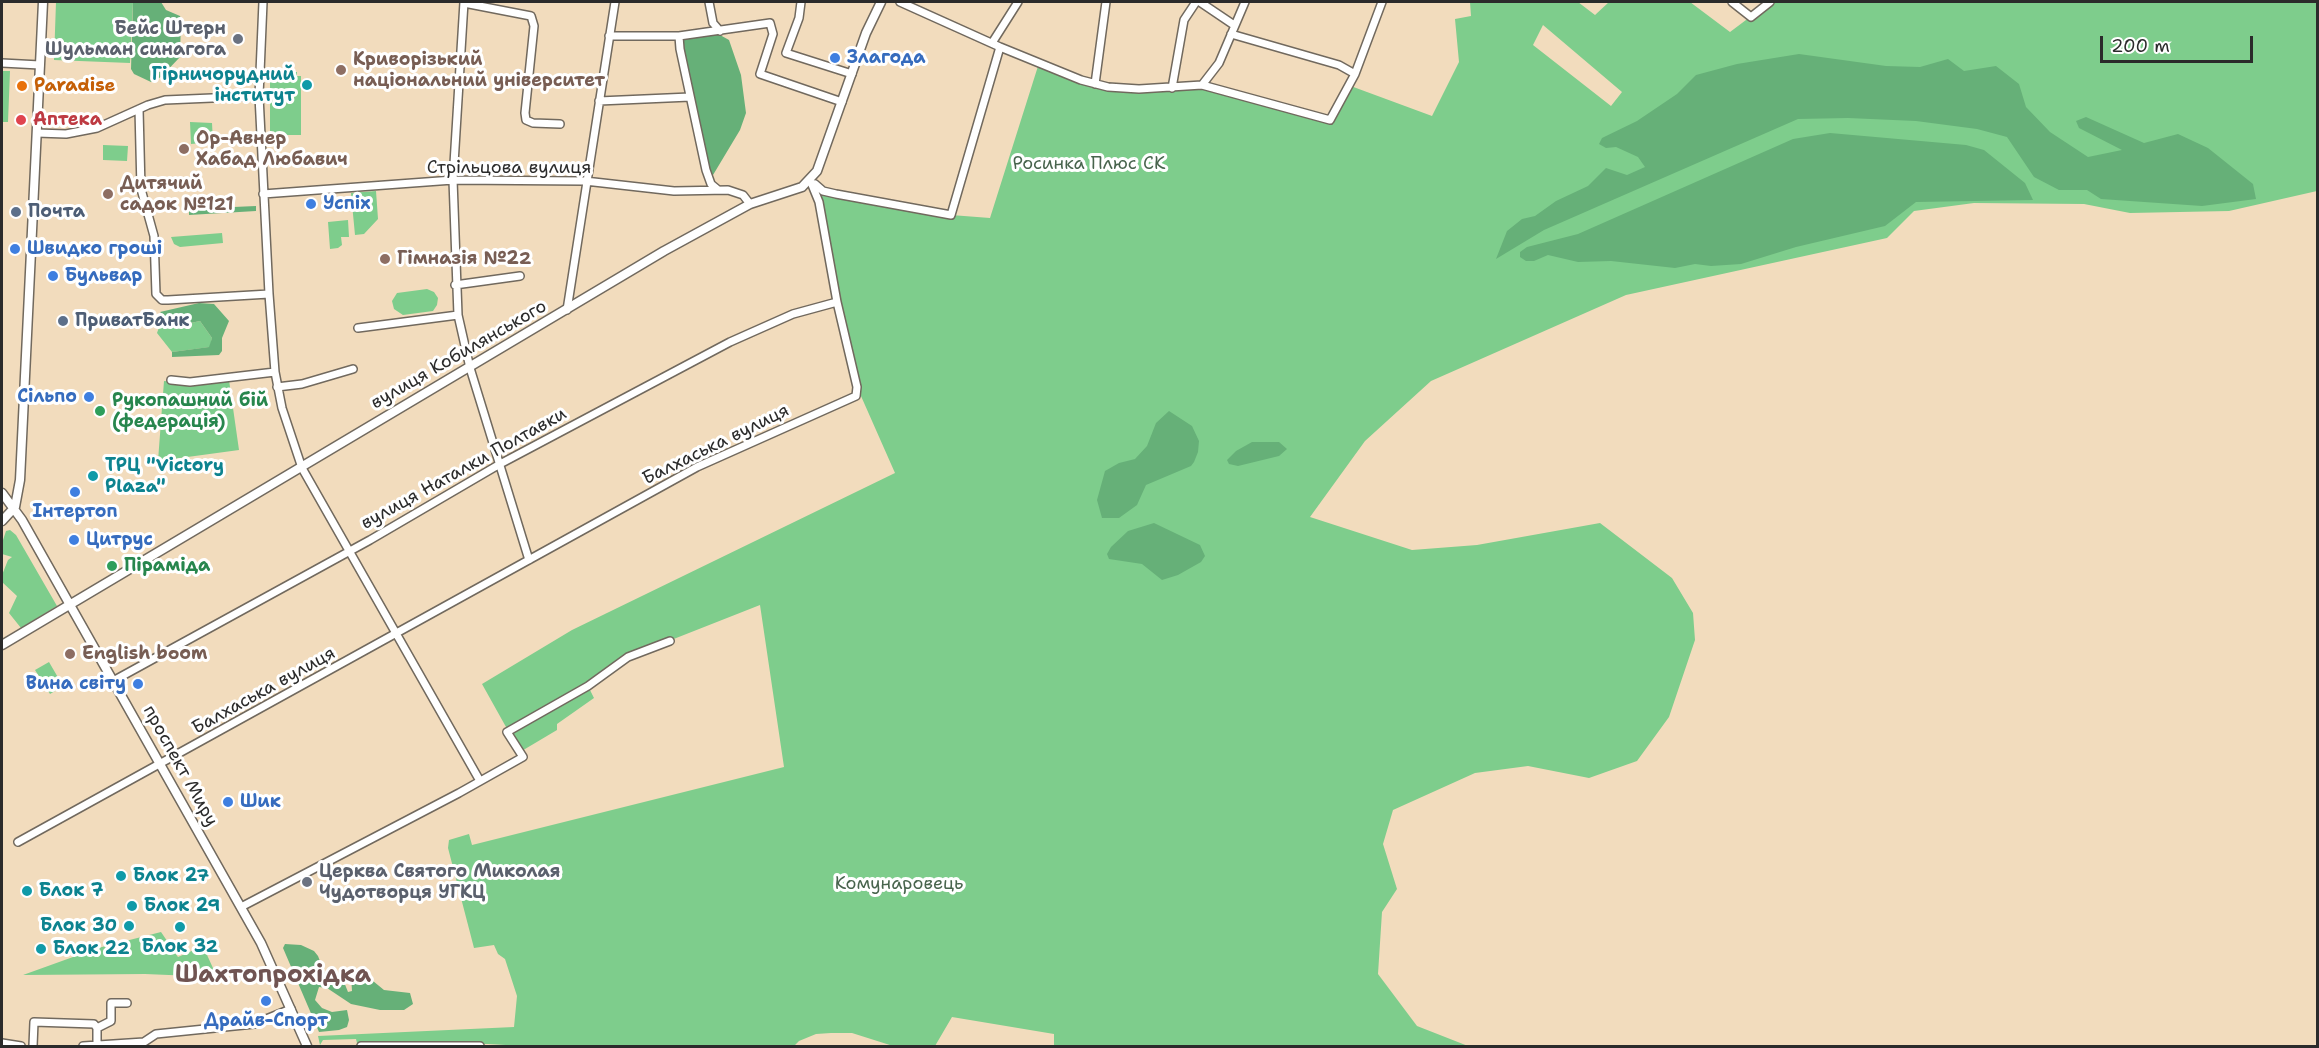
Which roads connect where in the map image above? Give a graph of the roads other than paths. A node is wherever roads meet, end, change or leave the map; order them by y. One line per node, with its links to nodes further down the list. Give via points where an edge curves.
1 (43, 2): 25 (main road)
2 (263, 2): 31 (street)
3 (464, 2): 36 (street, via 531,16 534,26 526,120); 38 (street)
4 (615, 2): 20 (street)
5 (710, 2): 18 (street, via 713,23)
6 (801, 2): 26 (street, via 786,53)
7 (881, 2): 26 (main road)
8 (900, 2): 22 (street)
9 (1017, 2): 22 (street)
10 (1106, 2): 28 (street)
11 (1196, 2): 30 (street, via 1184,20)
12 (1200, 2): 17 (street)
13 (1245, 2): 17 (street)
14 (1382, 2): 27 (street)
15 (1732, 2): 16 (street, via 1752,16)
16 (1770, 2)
17 (1234, 25): 19 (street)
18 (720, 31): 21 (street); 34 (street, via 770,23 773,34 759,74)
19 (1231, 34): 27 (street, via 1339,65); 29 (street, via 1219,63)
20 (609, 36): 21 (street); 33 (street)
21 (679, 36): 32 (street)
22 (992, 43): 23 (street)
23 (1000, 47): 28 (street); 39 (street, via 951,215 823,191)
24 (2, 63): 25 (street)
25 (40, 65): 37 (main road)
26 (852, 74): 34 (main road)
27 (1355, 74): 29 (street, via 1330,120)
28 (1095, 84): 30 (street, via 1126,89)
29 (1202, 85): 30 (street)
30 (1172, 88)
31 (259, 96): 35 (street, via 165,100); 42 (street)
32 (690, 97): 33 (street); 41 (street, via 706,170)
33 (599, 101): 40 (street)
34 (842, 102): 39 (main road)
35 (139, 109): 37 (street, via 97,128 66,134); 46 (street, via 141,189 154,236 156,294 162,300)
36 (560, 124)
37 (37, 133): 59 (main road, via 21,458)
38 (453, 180): 40 (street, Стрільцова вулиця); 42 (street, Стрільцова вулиця); 45 (street)
39 (810, 180): 43 (main road, вулиця Кобилянського, via 796,190); 47 (street, Балхаська вулиця, via 819,202)
40 (585, 181): 41 (street, Стрільцова вулиця, via 674,191); 48 (street)
41 (717, 189): 43 (street, Стрільцова вулиця, via 737,192)
42 (263, 194): 46 (street)
43 (750, 204): 48 (main road, вулиця Кобилянського)
44 (520, 276): 45 (street)
45 (455, 285): 49 (street)
46 (269, 294): 53 (street)
47 (837, 302): 56 (street, вулиця Наталки Полтавки, via 769,323); 62 (street, Балхаська вулиця, via 856,396 698,467)
48 (567, 311): 51 (main road, вулиця Кобилянського)
49 (458, 315): 50 (street); 51 (street)
50 (358, 328)
51 (470, 368): 56 (street); 57 (main road, вулиця Кобилянського)
52 (353, 369): 55 (street)
53 (275, 372): 54 (street, via 200,381); 55 (street)
54 (171, 380)
55 (277, 387): 57 (street)
56 (500, 464): 61 (street, вулиця Наталки Полтавки); 62 (street)
57 (302, 468): 61 (street); 63 (main road, вулиця Кобилянського)
58 (2, 493): 59 (main road, проспект Миру)
59 (15, 507): 60 (main road); 63 (main road, проспект Миру)
60 (2, 521)
61 (349, 549): 64 (street); 67 (street, вулиця Наталки Полтавки)
62 (529, 560): 64 (street, Балхаська вулиця)
63 (70, 604): 66 (main road, вулиця Кобилянського); 67 (main road, проспект Миру)
64 (398, 634): 68 (street, Балхаська вулиця); 69 (street)
65 (670, 641): 69 (street, via 628,657 588,686 507,732 522,757)
66 (2, 645)
67 (113, 681): 68 (main road, проспект Миру)
68 (161, 765): 70 (street, Балхаська вулиця); 71 (main road, проспект Миру)
69 (480, 781): 71 (street)
70 (18, 842)
71 (241, 907): 73 (main road, проспект Миру)
72 (127, 1004): 74 (street, via 111,1003 111,1021)
73 (291, 1009): 76 (street, via 254,1024 156,1034); 81 (main road, проспект Миру)
74 (97, 1028): 77 (street); 79 (street, via 94,1024 34,1022)
75 (2, 1043): 78 (street)
76 (137, 1044): 77 (street)
77 (97, 1045): 80 (street)
78 (21, 1047)
79 (33, 1047)
80 (83, 1047)
81 (307, 1047)
82 (361, 1047): 83 (street)
83 (480, 1047)

